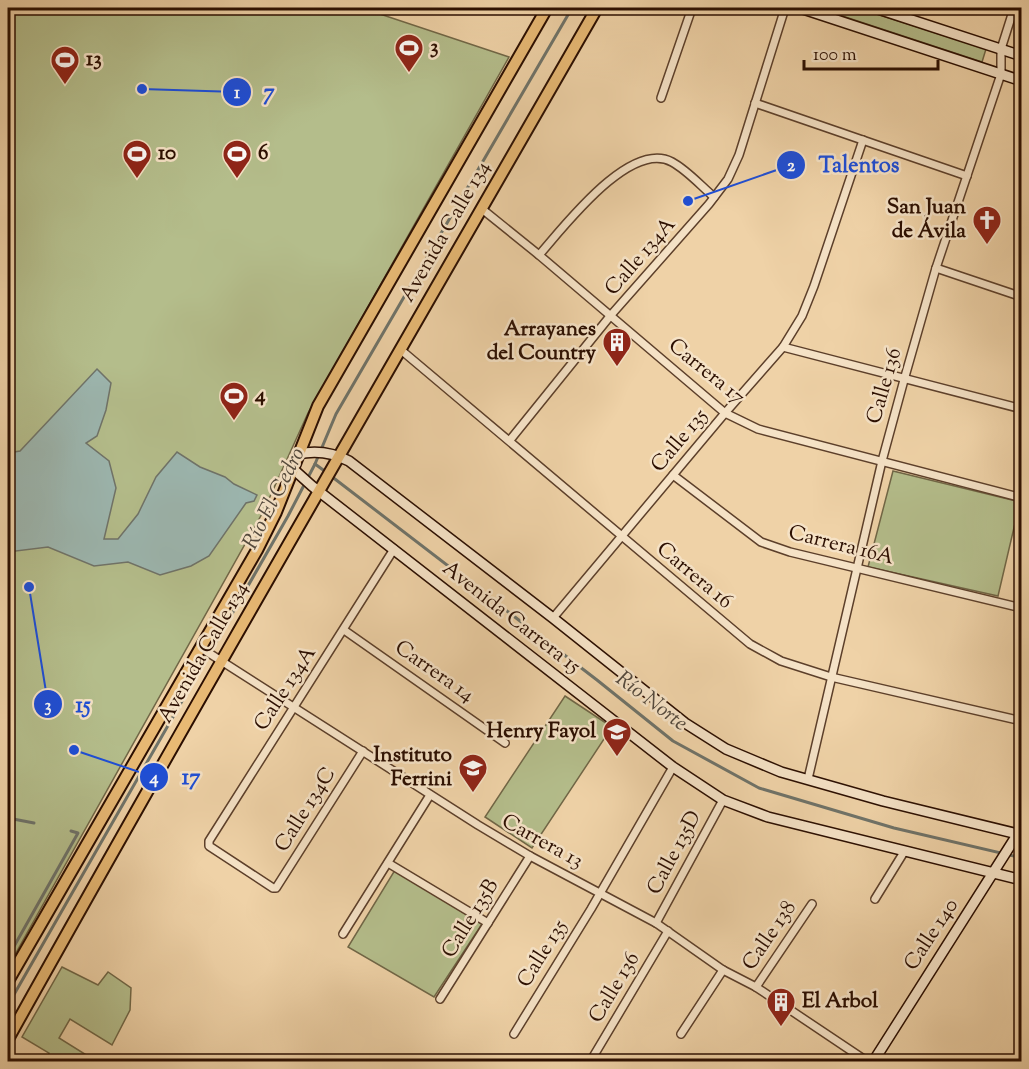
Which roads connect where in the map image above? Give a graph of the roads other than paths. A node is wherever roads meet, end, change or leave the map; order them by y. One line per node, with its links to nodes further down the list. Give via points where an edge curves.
1 (547, 8): 28 (main road, Avenida Calle 134, via 318,406)
2 (597, 8): 17 (main road, Avenida Calle 134)
3 (692, 8): 12 (street)
4 (785, 8): 13 (street, Calle 134A)
5 (800, 8): 10 (main road)
6 (875, 8): 8 (main road)
7 (1014, 8): 8 (street, Calle 136)
8 (1001, 49): 9 (main road); 10 (street, Calle 136)
9 (1022, 56)
10 (1001, 74): 11 (main road); 15 (street, Calle 136)
11 (1022, 81)
12 (661, 98)
13 (755, 103): 14 (street); 16 (street, Calle 134A, via 739,155)
14 (863, 140): 15 (street); 22 (street, Calle 135, via 814,286)
15 (967, 176): 19 (street, Calle 136)
16 (714, 197): 18 (street, via 672,162 644,159 608,179); 21 (street, Calle 134A)
17 (482, 209): 18 (street, Carrera 17); 23 (main road, Avenida Calle 134)
18 (540, 255): 21 (street, Carrera 17)
19 (936, 268): 20 (street); 24 (street, Calle 136)
20 (1022, 297)
21 (611, 315): 26 (street, Carrera 17); 27 (street, Calle 134A)
22 (783, 347): 24 (street); 26 (street, Calle 135)
23 (401, 350): 27 (street, Carrera 16); 29 (main road, Avenida Calle 134)
24 (904, 380): 25 (street); 30 (street, Calle 136)
25 (1022, 409)
26 (725, 413): 30 (street, Carrera 17, via 758,429); 32 (street, Calle 135)
27 (510, 440): 35 (street, Carrera 16)
28 (298, 454): 29 (main road, Avenida Carrera 15, via 314,452); 31 (main road, Avenida Calle 134)
29 (334, 458): 33 (main road, Avenida Calle 134); 39 (main road, Avenida Carrera 15, via 349,461)
30 (882, 461): 34 (street, Carrera 17); 37 (street, Calle 136)
31 (295, 471): 33 (main road, Avenida Carrera 15); 41 (main road, Avenida Calle 134)
32 (673, 475): 35 (street, Calle 135); 37 (street, Carrera 16A, via 761,542)
33 (317, 486): 36 (main road, Avenida Carrera 15); 42 (main road, Avenida Calle 134)
34 (1022, 498)
35 (621, 537): 39 (street, Calle 135); 43 (street, Carrera 16, via 750,644 781,661)
36 (394, 549): 40 (street, Calle 134A); 48 (main road, Avenida Carrera 15)
37 (856, 568): 38 (street, Carrera 16A); 43 (street, Calle 136)
38 (1022, 608)
39 (553, 618): 49 (main road, Avenida Carrera 15, via 700,734 758,764)
40 (344, 630): 44 (street, Calle 134A); 46 (street, Carrera 14)
41 (204, 650): 42 (street, Carrera 13); 67 (main road, Avenida Calle 134)
42 (219, 659): 44 (street, Carrera 13); 72 (main road, Avenida Calle 134)
43 (831, 677): 45 (street, Carrera 16); 49 (street, Calle 136)
44 (294, 707): 47 (street, Carrera 13); 58 (street, Calle 134A, via 209,840 209,846)
45 (1022, 721)
46 (505, 743)
47 (363, 751): 50 (street, Carrera 13); 58 (street, Calle 134C)
48 (673, 767): 51 (main road, Avenida Carrera 15); 59 (street, Calle 135)
49 (808, 780): 52 (main road, Avenida Carrera 15)
50 (430, 795): 54 (street, Carrera 13); 55 (street)
51 (723, 800): 53 (main road, Avenida Carrera 15, via 768,817); 62 (street, Calle 135D)
52 (1019, 834): 56 (main road, Calle 140)
53 (904, 852): 56 (main road, Avenida Carrera 15); 60 (street)
54 (530, 856): 59 (street, Carrera 13); 63 (street, Calle 135B)
55 (388, 863): 63 (street); 65 (street)
56 (995, 871): 57 (main road, Avenida Carrera 15); 75 (main road, Calle 140)
57 (1022, 880)
58 (276, 888)
59 (600, 892): 62 (street, Carrera 13); 70 (street, Calle 135)
60 (875, 899)
61 (812, 904): 68 (street, Calle 138)
62 (656, 922): 64 (street, Carrera 13)
63 (488, 923): 69 (street, Calle 135B)
64 (668, 931): 66 (street, Carrera 13); 73 (street, Calle 136)
65 (343, 934)
66 (723, 969): 68 (street, Carrera 13); 71 (street)
67 (8, 981)
68 (756, 987): 74 (street, Carrera 13)
69 (440, 999)
70 (514, 1034)
71 (681, 1034)
72 (8, 1039)
73 (590, 1062)
74 (868, 1062)
75 (873, 1062)

